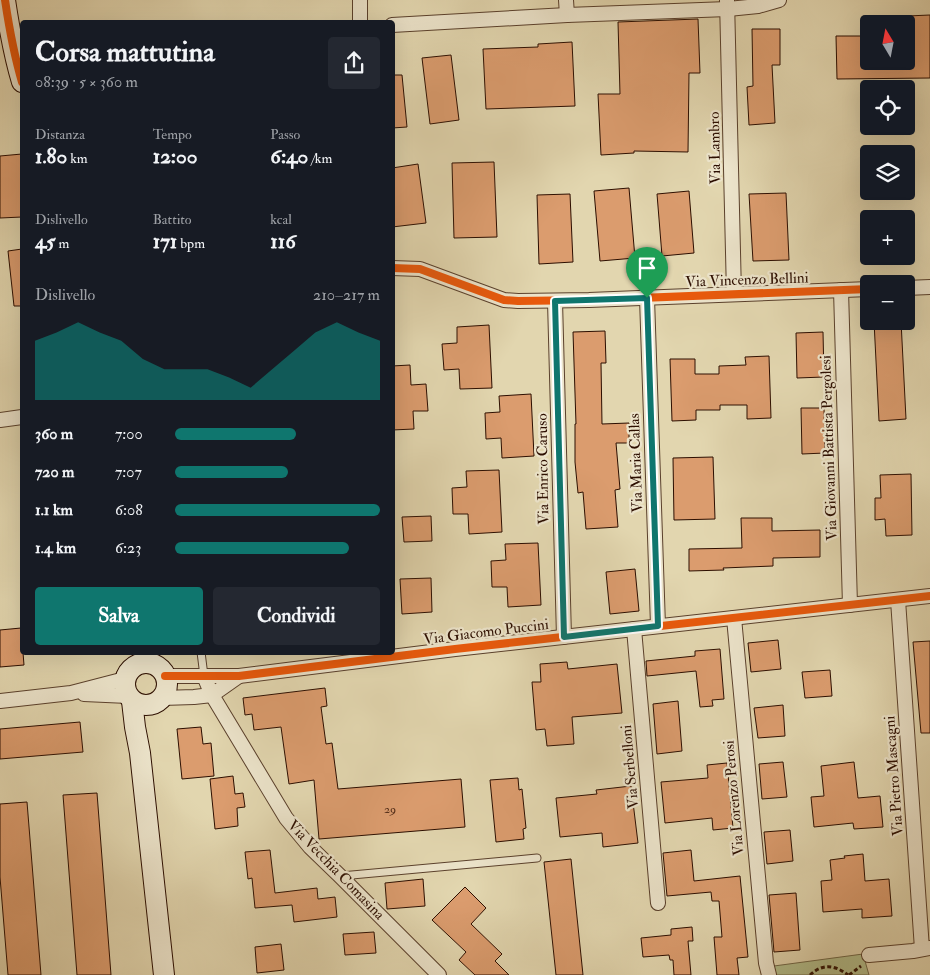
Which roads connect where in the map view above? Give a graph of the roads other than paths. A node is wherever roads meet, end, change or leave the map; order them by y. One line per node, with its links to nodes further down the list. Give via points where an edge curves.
1 (5, 0): 9 (street)
2 (360, 0): 7 (street)
3 (566, 0): 6 (street)
4 (779, 0): 5 (street, via 758,6)
5 (727, 5): 6 (street); 15 (street, Via Lambro)
6 (567, 15): 8 (street)
7 (360, 20)
8 (395, 25)
9 (20, 75)
10 (395, 268): 17 (street, Via Vincenzo Bellini, via 420,268 504,300)
11 (930, 287): 12 (street)
12 (915, 288)
13 (860, 289): 14 (street, Via Vincenzo Bellini)
14 (842, 290): 15 (street, Via Vincenzo Bellini); 22 (street, Via Giovanni Battista Pergolesi)
15 (734, 294): 16 (street, Via Vincenzo Bellini)
16 (647, 298): 17 (street, Via Vincenzo Bellini); 24 (street, Via Maria Callas)
17 (555, 301): 26 (street, Via Enrico Caruso)
18 (20, 417): 19 (street)
19 (0, 420)
20 (930, 596): 21 (street, Via Giacomo Puccini)
21 (898, 600): 22 (street, Via Giacomo Puccini); 40 (street, Via Pietro Mascagni)
22 (850, 605): 23 (street, Via Giacomo Puccini)
23 (734, 618): 24 (street, Via Giacomo Puccini); 44 (street, Via Lorenzo Perosi)
24 (658, 626): 25 (street, Via Giacomo Puccini)
25 (634, 629): 26 (street, Via Giacomo Puccini); 39 (street, Via Serbelloni)
26 (564, 637): 27 (street, Via Giacomo Puccini)
27 (395, 654)
28 (201, 655): 31 (lane)
29 (389, 655): 32 (street, Via Giacomo Puccini)
30 (138, 673): 31 (street, Via Giacomo Puccini); 34 (street, Via Giacomo Puccini, via 71,693); 35 (street, via 138,704 146,706); 35 (street, via 167,682 166,690); 36 (street, via 135,727)
31 (204, 676): 32 (street, Via Giacomo Puccini); 33 (street, Via Vecchia Comasina)
32 (239, 676): 33 (street, Via Giacomo Puccini)
33 (212, 695): 35 (street); 38 (street, Via Vecchia Comasina, via 286,818)
34 (0, 701)
35 (157, 701): 36 (street)
36 (140, 753): 42 (street)
37 (537, 858): 38 (lane)
38 (340, 876): 43 (street, Via Vecchia Comasina)
39 (658, 903)
40 (926, 948): 41 (street)
41 (869, 955)
42 (164, 975)
43 (438, 975)
44 (769, 975)

